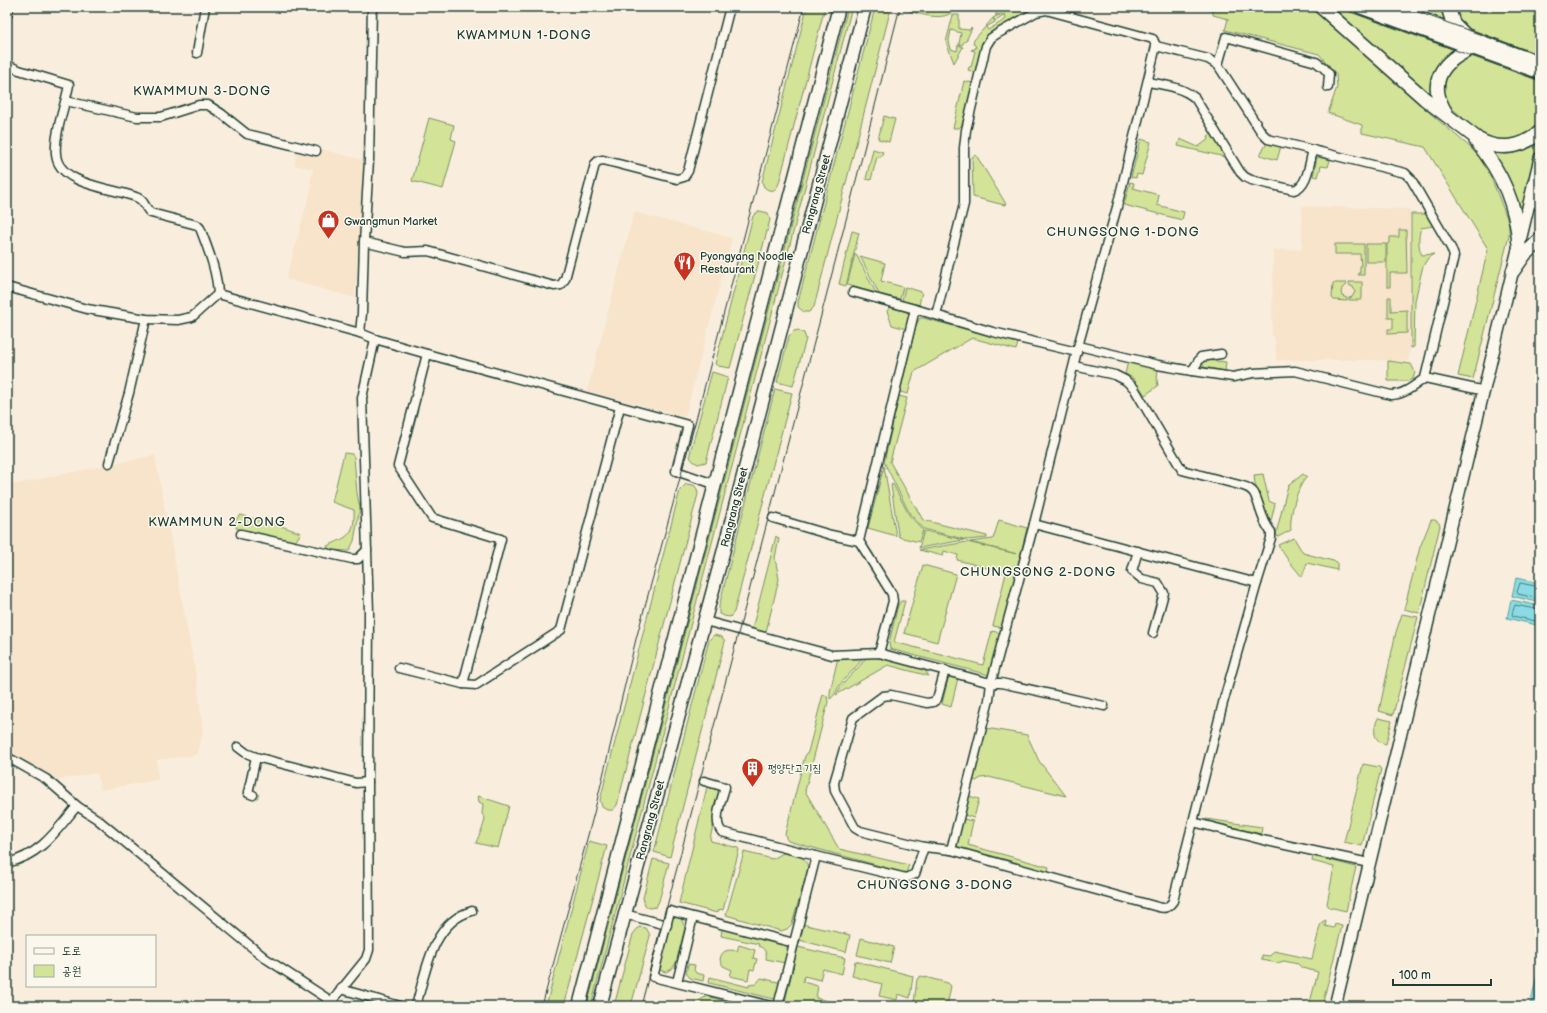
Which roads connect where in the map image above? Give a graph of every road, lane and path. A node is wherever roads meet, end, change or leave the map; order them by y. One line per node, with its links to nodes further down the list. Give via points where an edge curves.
1 (9, 7): 11 (street)
2 (205, 7): 15 (street)
3 (372, 7): 32 (street, via 369,160)
4 (730, 7): 32 (street, via 688,171 684,177 677,179 598,160 565,280 561,285 554,286 428,251 405,252)
5 (839, 7): 52 (main road, Rangrang Street)
6 (865, 7): 60 (main road, Rangrang Street)
7 (1321, 7): 23 (highway, via 1425,99)
8 (1361, 7): 14 (highway)
9 (1389, 7): 12 (highway)
10 (1448, 7): 12 (highway, via 1453,23)
11 (7, 15)
12 (1464, 34): 16 (highway)
13 (1156, 46): 18 (street, via 1208,58); 20 (street); 39 (street, via 1153,38 1046,10 1036,12 991,38 982,60 966,130 964,204)
14 (1473, 48): 19 (highway); 23 (highway, via 1447,63 1442,69 1438,82 1440,101)
15 (197, 53)
16 (1540, 63)
17 (7, 65): 22 (street, via 69,85)
18 (1218, 65): 21 (street, via 1226,37 1316,62 1329,74); 26 (street, via 1264,136)
19 (1540, 72)
20 (1148, 82): 26 (street, via 1188,92 1195,98 1240,172 1252,180 1299,189 1304,184); 43 (street)
21 (1328, 87)
22 (66, 101): 27 (street, via 137,117 161,117 208,105 247,134); 37 (street, via 56,140 57,162 61,169 101,188 138,198 151,213 197,225 212,261 218,282)
23 (1447, 115): 25 (highway)
24 (1540, 132): 25 (highway, via 1520,144 1504,147 1488,145)
25 (1469, 134): 33 (highway, via 1486,154 1506,188 1515,212)
26 (1313, 150): 48 (street, via 1405,173 1451,248 1454,256 1452,267)
27 (316, 151)
28 (1540, 158): 29 (main road)
29 (1534, 185): 30 (highway, via 1534,194); 33 (main road)
30 (1540, 204)
31 (1540, 240): 34 (highway, via 1528,250)
32 (364, 242): 41 (street)
33 (1519, 245): 34 (main road)
34 (1513, 271): 49 (main road)
35 (7, 287): 40 (street, via 87,309)
36 (853, 292): 38 (street)
37 (218, 294): 40 (street, via 192,317 178,320); 41 (street)
38 (915, 309): 39 (street); 56 (street)
39 (936, 315): 43 (street, via 993,332)
40 (146, 319): 51 (street)
41 (360, 333): 42 (street)
42 (375, 339): 44 (street); 57 (street, via 362,398)
43 (1078, 349): 46 (street); 47 (street)
44 (428, 354): 50 (street); 66 (street, via 398,466 432,518 501,540)
45 (1221, 354): 47 (street, via 1201,357)
46 (1074, 366): 54 (street); 59 (street, via 1115,375 1134,388 1182,470 1249,488 1265,525 1271,532)
47 (1192, 371): 48 (street, via 1233,377 1252,373 1295,371 1391,395 1402,393)
48 (1425, 378): 49 (street)
49 (1485, 391): 80 (main road)
50 (620, 407): 52 (street, via 688,425 676,471); 66 (street, via 561,630 476,685)
51 (109, 463)
52 (714, 484): 91 (main road, Rangrang Street)
53 (773, 518): 56 (street)
54 (1034, 524): 58 (street); 65 (street)
55 (241, 534): 57 (street, via 352,559 358,559)
56 (859, 542): 62 (street, via 892,594 893,601)
57 (367, 550): 71 (street)
58 (1138, 551): 59 (street); 61 (street, via 1132,571 1142,579 1158,583 1164,593)
59 (1257, 582): 75 (street)
60 (705, 621): 62 (street, via 832,655); 82 (main road, Rangrang Street)
61 (1154, 633)
62 (879, 653): 64 (street)
63 (399, 668): 66 (street)
64 (945, 670): 65 (street); 76 (street, via 937,699 933,702 883,696 853,718 834,782 835,791 855,828)
65 (991, 683): 67 (street); 77 (street, via 989,700)
66 (463, 684)
67 (1104, 706)
68 (238, 747): 70 (street)
69 (7, 757): 74 (street, via 46,779)
70 (256, 757): 71 (street, via 356,783); 73 (street, via 248,793)
71 (368, 782): 87 (street, via 369,950 366,959)
72 (704, 782): 78 (street, via 725,787 717,820 722,832)
73 (253, 795)
74 (77, 806): 79 (street, via 47,842 21,860); 88 (street, via 97,819 265,958)
75 (1193, 822): 77 (street, via 1173,902 1164,908); 80 (street)
76 (924, 847): 77 (street); 78 (street, via 915,874 906,878)
77 (951, 850)
78 (816, 856): 85 (street)
79 (7, 863)
80 (1369, 863): 95 (main road)
81 (472, 911): 90 (street, via 463,913 450,922 434,945)
82 (624, 914): 84 (street); 92 (main road, Rangrang Street)
83 (693, 917): 84 (street, via 670,911); 85 (street); 86 (street)
84 (667, 925): 86 (street, via 652,976)
85 (794, 943): 94 (street)
86 (677, 982): 93 (street)
87 (341, 989): 88 (street); 89 (street)
88 (329, 1004)
89 (400, 1006)
90 (416, 1006)
91 (578, 1006)
92 (600, 1006)
93 (771, 1006)
94 (778, 1006)
95 (1335, 1006)

